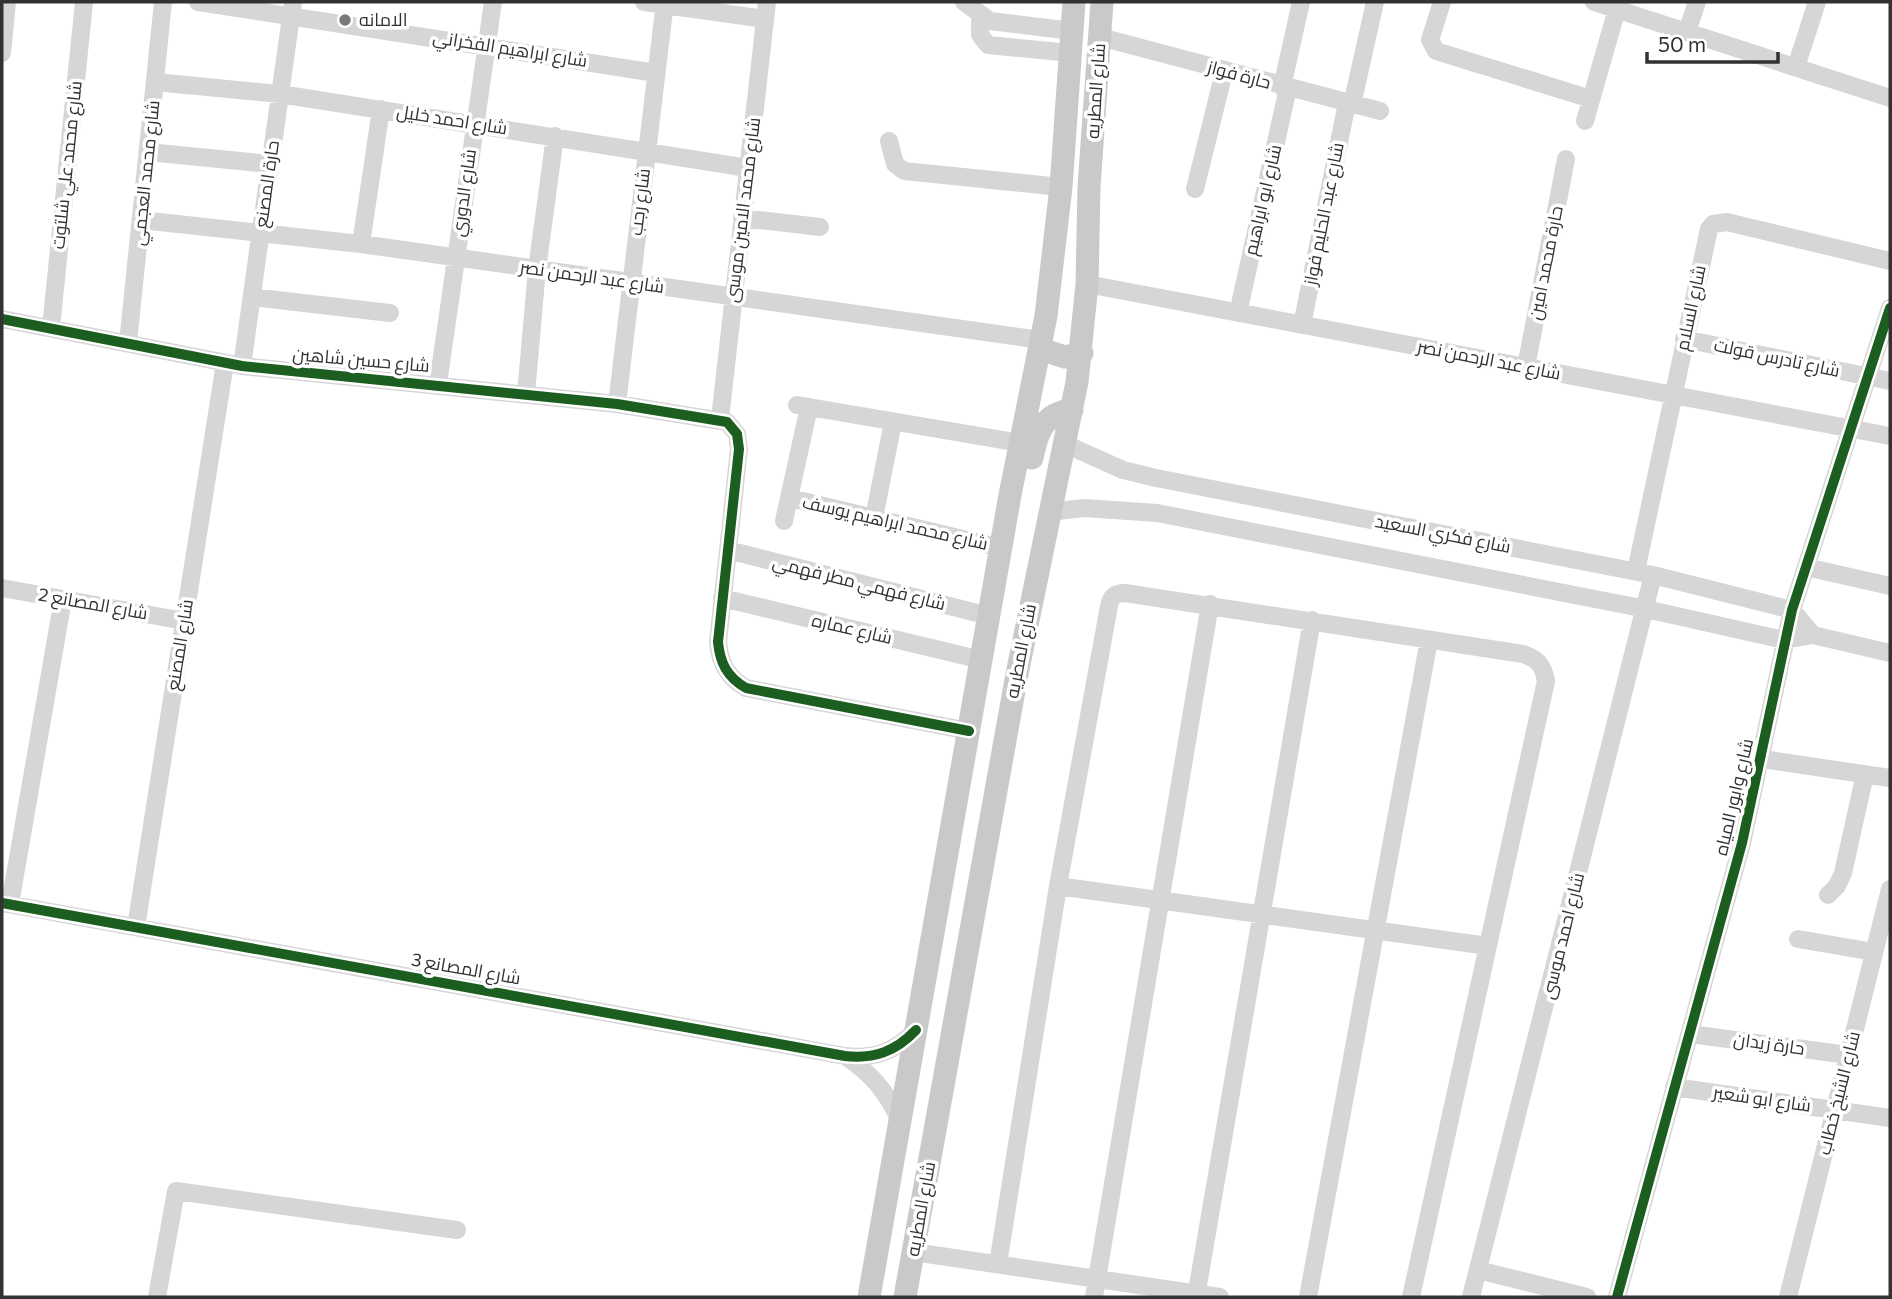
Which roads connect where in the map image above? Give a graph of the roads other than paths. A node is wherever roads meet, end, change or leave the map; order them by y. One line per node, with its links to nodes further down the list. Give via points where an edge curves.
1 (7, 2): 25 (street)
2 (84, 2): 65 (street, شارع محمد علي شلتوت)
3 (163, 2): 29 (street, شارع محمد العجمي)
4 (198, 2): 17 (street, شارع ابراهيم الفخراني)
5 (493, 2): 24 (street, شارع الدوري)
6 (645, 2): 16 (street)
7 (964, 2): 20 (street)
8 (1074, 2): 23 (main road, شارع المطريه)
9 (1102, 2): 22 (main road, شارع المطريه)
10 (1301, 2): 30 (street, شارع ابو ابراهيم)
11 (1375, 2): 34 (street, شارع عبد الحليم فواز)
12 (1442, 2): 33 (street, via 1430,40 1436,51)
13 (1594, 2): 18 (street)
14 (1697, 2): 21 (street)
15 (1817, 2): 26 (street)
16 (665, 3): 19 (street); 28 (street, شارع رجب)
17 (292, 8): 24 (street, شارع ابراهيم الفخراني); 31 (street, حارة المصنع)
18 (1617, 9): 21 (street); 33 (street)
19 (766, 10): 45 (street, شارع محمد الامين موسى)
20 (980, 16): 23 (street); 23 (street, via 980,35 988,45)
21 (1687, 32): 26 (street)
22 (1100, 37): 27 (street, حارة فواز); 57 (main road, شارع المطريه)
23 (1071, 42): 46 (main road, شارع المطريه)
24 (486, 46): 28 (street, شارع ابراهيم الفخراني); 38 (street, شارع الدوري)
25 (2, 53)
26 (1796, 66): 32 (street)
27 (1224, 72): 30 (street, حارة فواز); 47 (street)
28 (656, 73): 41 (street, شارع رجب)
29 (155, 82): 31 (street, شارع احمد خليل); 42 (street, شارع محمد العجمي)
30 (1285, 87): 34 (street, حارة فواز); 61 (street, شارع ابو ابراهيم)
31 (280, 94): 35 (street, شارع احمد خليل); 44 (street, حارة المصنع)
32 (1890, 98)
33 (1591, 99): 37 (street)
34 (1349, 104): 36 (street, حارة فواز); 64 (street, شارع عبد الحليم فواز)
35 (380, 109): 38 (street, شارع احمد خليل); 52 (street)
36 (1380, 111)
37 (1585, 121)
38 (474, 123): 39 (street, شارع احمد خليل); 53 (street, شارع الدوري)
39 (555, 136): 41 (street, شارع احمد خليل); 55 (street)
40 (889, 141): 46 (street, via 895,164 904,172)
41 (646, 151): 45 (street, شارع احمد خليل); 56 (street, شارع رجب)
42 (148, 152): 44 (street); 49 (street, شارع محمد العجمي)
43 (1566, 159): 71 (street, حارة محمد امين)
44 (270, 164): 51 (street, حارة المصنع)
45 (748, 168): 48 (street, شارع محمد الامين موسى)
46 (1061, 187): 68 (main road, شارع المطريه)
47 (1195, 189)
48 (742, 218): 50 (street); 59 (street, شارع محمد الامين موسى)
49 (141, 220): 51 (street, شارع عبد الرحمن نصر); 67 (street, شارع محمد العجمي)
50 (820, 227)
51 (261, 232): 52 (street, شارع عبد الرحمن نصر); 58 (street, حارة المصنع)
52 (361, 244): 53 (street, شارع عبد الرحمن نصر)
53 (456, 258): 55 (street, شارع عبد الرحمن نصر); 74 (street, شارع الدوري)
54 (1890, 261): 66 (street, شارع السلام, via 1713,224 1706,236)
55 (537, 269): 56 (street, شارع عبد الرحمن نصر); 75 (street)
56 (630, 282): 59 (street, شارع عبد الرحمن نصر); 77 (street, شارع رجب)
57 (1087, 284): 61 (street, شارع عبد الرحمن نصر); 69 (main road, شارع المطريه)
58 (252, 297): 60 (street); 70 (street, حارة المصنع)
59 (732, 297): 68 (street, شارع عبد الرحمن نصر); 79 (street, شارع محمد الامين موسى)
60 (390, 313)
61 (1238, 313): 64 (street, شارع عبد الرحمن نصر)
62 (2, 318): 65 (street, شارع حسين شاهين)
63 (1889, 318): 72 (street, شارع وابور المياه)
64 (1302, 325): 71 (street, شارع عبد الرحمن نصر)
65 (51, 328): 67 (street, شارع حسين شاهين)
66 (1684, 339): 72 (street, شارع تادرس قولت); 76 (street, شارع السلام)
67 (128, 343): 70 (street, شارع حسين شاهين)
68 (1041, 344): 69 (main road, via 1065,357); 83 (main road, شارع المطريه)
69 (1082, 353): 78 (main road, شارع المطريه)
70 (234, 364): 74 (street, شارع حسين شاهين); 103 (street, شارع المصنع)
71 (1526, 367): 76 (street, شارع عبد الرحمن نصر)
72 (1869, 377): 73 (street, شارع تادرس قولت); 81 (street, شارع وابور المياه)
73 (1890, 381)
74 (438, 384): 75 (street, شارع حسين شاهين)
75 (526, 394): 77 (street, شارع حسين شاهين)
76 (1673, 395): 81 (street, شارع عبد الرحمن نصر); 93 (street, شارع السلام)
77 (617, 404): 79 (street, شارع حسين شاهين)
78 (1072, 410): 84 (main road, شارع المطريه); 85 (main road, via 1055,414 1041,426 1025,484)
79 (720, 419): 91 (street, via 733,427 739,441)
80 (893, 422): 83 (street); 86 (street, via 803,406); 88 (street)
81 (1853, 429): 82 (street, شارع عبد الرحمن نصر); 92 (street, شارع وابور المياه)
82 (1890, 436)
83 (1020, 443): 85 (main road, شارع المطريه)
84 (1065, 444): 87 (main road, شارع المطريه); 93 (street, شارع فكري السعيد, via 1123,470 1156,478)
85 (1010, 495): 90 (main road, شارع المطريه)
86 (789, 498): 88 (street, شارع محمد ابراهيم يوسف); 89 (street)
87 (1049, 512): 99 (street, شارع فكري السعيد, via 1121,509 1157,513); 134 (main road, شارع المطريه)
88 (874, 518): 90 (street, شارع محمد ابراهيم يوسف)
89 (784, 521)
90 (1001, 548): 101 (main road, شارع المطريه)
91 (728, 550): 96 (street); 101 (street, شارع فهمي مطر فهمي)
92 (1806, 567): 94 (street); 100 (street, شارع وابور المياه)
93 (1644, 573): 99 (street, شارع احمد موسى); 100 (street, شارع فكري السعيد)
94 (1890, 586)
95 (2, 588): 97 (street, شارع المصانع 2)
96 (722, 598): 108 (street, شارع عماره); 109 (street, via 719,656 734,681 746,688)
97 (62, 599): 103 (street, شارع المصانع 2); 117 (street)
98 (1210, 604): 102 (street); 113 (street, via 1125,593 1111,598); 116 (street)
99 (1646, 609): 106 (street, شارع فكري السعيد); 136 (street, شارع احمد موسى)
100 (1792, 610): 104 (street); 106 (street, شارع وابور المياه)
101 (989, 616): 108 (main road, شارع المطريه)
102 (1312, 620): 105 (street); 118 (street)
103 (184, 621): 119 (street, شارع المصنع)
104 (1813, 635): 106 (street, شارع فكري السعيد); 107 (street, شارع فكري السعيد)
105 (1429, 640): 120 (street); 122 (street, via 1523,654 1543,668 1546,681)
106 (1784, 640): 110 (street, شارع وابور المياه)
107 (1890, 653)
108 (982, 660): 109 (main road, شارع المطريه)
109 (969, 731): 124 (main road, شارع المطريه)
110 (1762, 759): 111 (street); 125 (street, شارع وابور المياه)
111 (1865, 774): 112 (street); 115 (street, via 1843,873)
112 (1890, 778)
113 (1058, 886): 116 (street); 135 (street)
114 (1890, 889): 123 (street, شارع الشيخ خطاب)
115 (1828, 895)
116 (1160, 900): 118 (street); 137 (street)
117 (6, 904): 119 (street, شارع المصانع 3)
118 (1262, 914): 120 (street); 139 (street)
119 (136, 927): 127 (street, شارع المصانع 3)
120 (1374, 929): 122 (street); 146 (street)
121 (1798, 939): 123 (street)
122 (1488, 946): 147 (street)
123 (1874, 952): 126 (street, شارع الشيخ خطاب)
124 (916, 1030): 127 (street, شارع المصانع 3, via 905,1042 876,1056); 131 (main road, شارع المطريه)
125 (1690, 1034): 126 (street, حارة زيدان); 128 (street, شارع وابور المياه)
126 (1849, 1055): 129 (street, شارع الشيخ خطاب)
127 (845, 1056): 131 (street, شارع المصانع 3, via 873,1077)
128 (1674, 1087): 129 (street, شارع ابو شعير); 149 (street, شارع وابور المياه)
129 (1835, 1110): 130 (street, شارع ابو شعير); 150 (street, شارع الشيخ خطاب)
130 (1890, 1118)
131 (900, 1121): 142 (main road, شارع المطريه)
132 (179, 1191): 133 (street); 140 (street); 141 (street)
133 (457, 1230)
134 (913, 1252): 135 (street); 143 (main road, شارع المطريه)
135 (998, 1264): 137 (street)
136 (1478, 1270): 138 (street, شارع احمد موسى); 148 (street)
137 (1098, 1279): 139 (street); 144 (street)
138 (1473, 1295)
139 (1196, 1296): 145 (street)
140 (157, 1297)
141 (167, 1297)
142 (869, 1297)
143 (905, 1297)
144 (1094, 1297)
145 (1220, 1297)
146 (1308, 1297)
147 (1411, 1297)
148 (1587, 1297)
149 (1617, 1297)
150 (1788, 1297)

